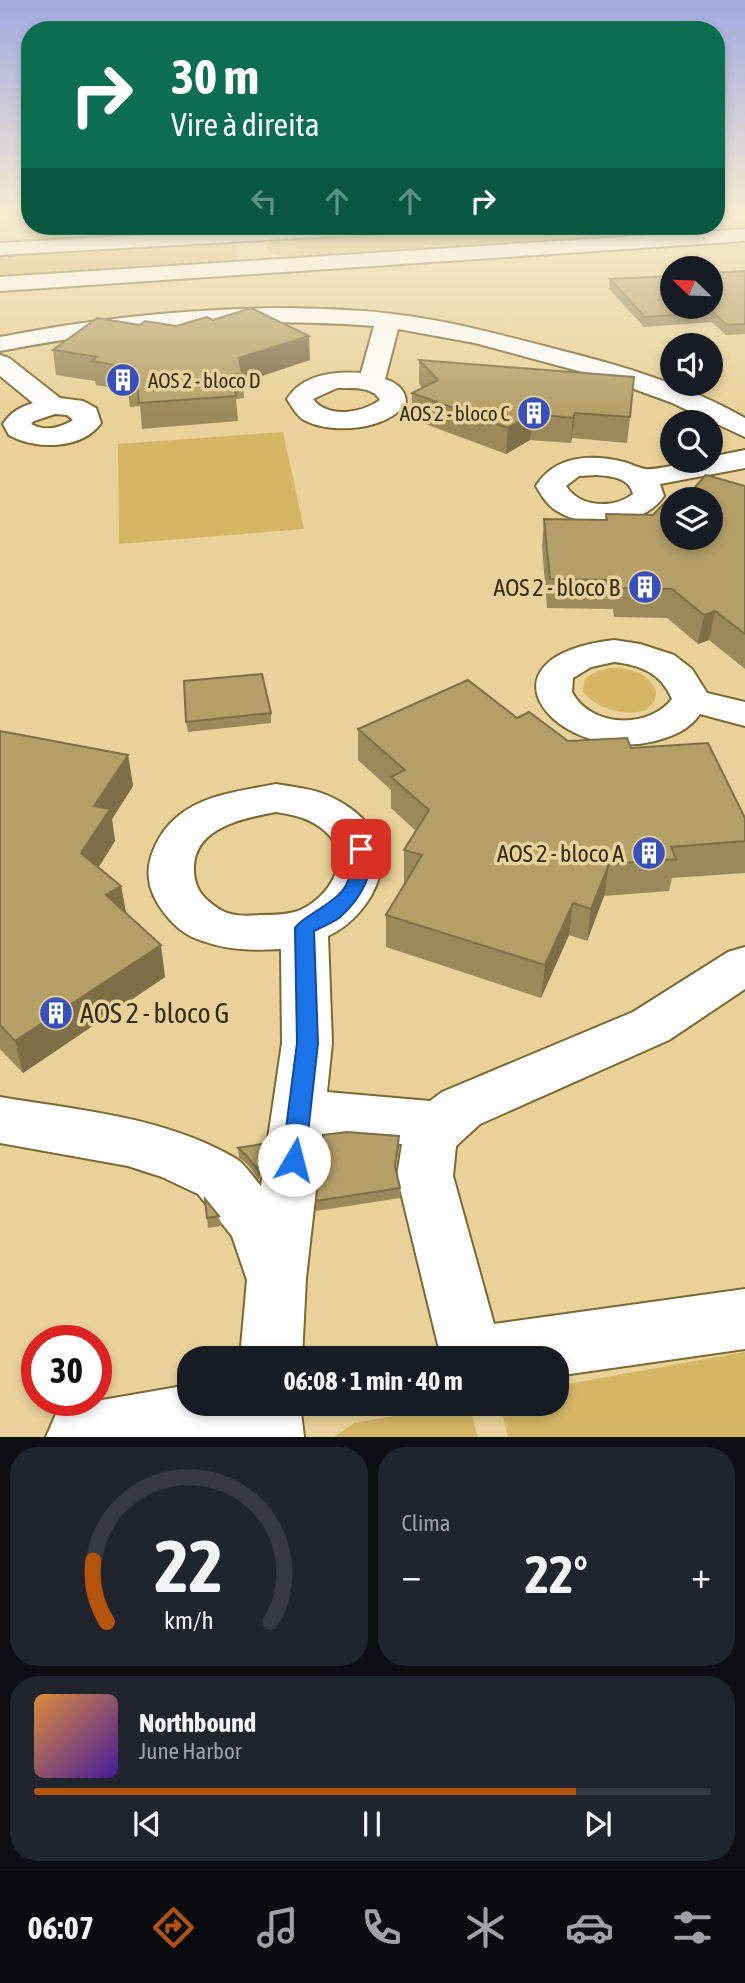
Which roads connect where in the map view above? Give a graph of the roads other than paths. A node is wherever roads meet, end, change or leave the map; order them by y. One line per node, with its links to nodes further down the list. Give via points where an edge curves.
1 (91, 278): 2 (street)
2 (0, 284)
3 (388, 320): 4 (street, via 323,315 154,321 63,331); 6 (street); 8 (street, via 622,374 715,411)
4 (0, 344)
5 (0, 363): 7 (street)
6 (371, 382)
7 (53, 406)
8 (745, 429)
9 (745, 459): 10 (street)
10 (641, 479)
11 (691, 700): 12 (street)
12 (745, 714)
13 (304, 928): 15 (street, via 307,1043)
14 (745, 965): 17 (street, via 651,1026 461,1108)
15 (300, 1112): 17 (street); 18 (street)
16 (0, 1120): 18 (street, via 128,1142 218,1177 256,1222)
17 (439, 1125): 21 (street, via 427,1148 425,1176)
18 (277, 1280): 20 (street)
19 (745, 1319): 22 (street)
20 (272, 1346)
21 (467, 1346)
22 (555, 1346)
23 (199, 1416): 25 (street)
24 (269, 1416): 26 (street)
25 (79, 1437)
26 (271, 1437)

